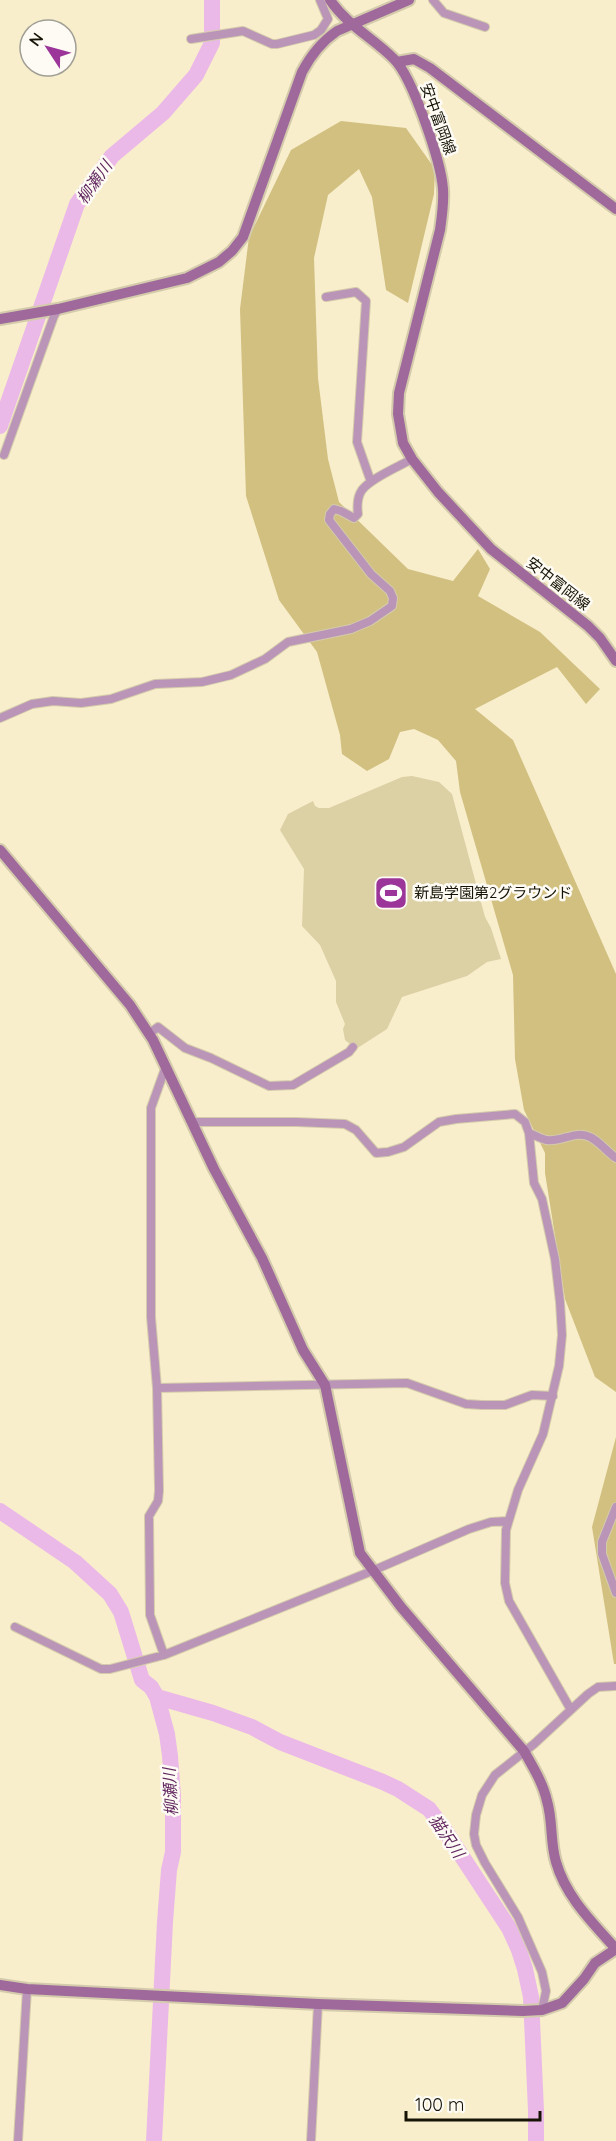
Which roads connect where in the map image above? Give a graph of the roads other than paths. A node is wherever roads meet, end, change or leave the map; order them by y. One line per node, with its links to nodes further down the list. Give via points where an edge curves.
1 (320, 0): 7 (street, via 328,19 321,30 309,37 272,44 246,31)
2 (330, 0): 5 (street, 安中富岡線)
3 (409, 0): 5 (street)
4 (433, 0): 6 (street, via 444,13)
5 (351, 25): 8 (street, 安中富岡線); 11 (street, via 328,38 302,72 243,237 232,251 213,266 187,278)
6 (485, 27)
7 (191, 39)
8 (397, 62): 9 (street, via 414,59 430,68); 14 (street, 安中富岡線, via 415,96 443,188 440,230 399,393 399,426)
9 (616, 209)
10 (326, 297): 15 (street, via 356,292 366,301 357,442)
11 (57, 309): 12 (street); 13 (street)
12 (0, 319)
13 (4, 454)
14 (412, 459): 15 (street); 16 (street, 安中富岡線, via 491,549 588,626)
15 (371, 482): 17 (street, via 361,490 354,518 334,509 329,520 393,598 392,606 370,621 351,629 288,642 266,659 231,675 202,682 155,684 111,699 32,704)
16 (616, 661)
17 (0, 718)
18 (0, 850): 19 (street, via 130,1005)
19 (149, 1034): 20 (street, via 158,1027 185,1048 269,1086 292,1085); 21 (street)
20 (353, 1047)
21 (166, 1066): 22 (street); 26 (street, via 151,1108 151,1317)
22 (193, 1122): 23 (street, via 345,1124 356,1130 376,1153 404,1147 439,1122 456,1119 515,1114 525,1122); 25 (street, via 262,1258 303,1350)
23 (529, 1133): 24 (street, via 547,1140 586,1136); 27 (street, via 534,1183 542,1199 560,1302 562,1335)
24 (616, 1158)
25 (326, 1385): 26 (street); 27 (street, via 407,1383 466,1404 505,1405 532,1395); 30 (street, via 354,1529 360,1553)
26 (157, 1388): 33 (street, via 159,1491 149,1516 150,1615)
27 (553, 1396): 29 (street, via 543,1434)
28 (616, 1507): 31 (street, via 602,1542 602,1554)
29 (508, 1521): 30 (street, via 469,1529); 35 (street, via 505,1583 509,1601)
30 (372, 1571): 33 (street); 36 (street)
31 (616, 1593)
32 (15, 1627): 33 (street, via 100,1669)
33 (164, 1655)
34 (616, 1686): 35 (street, via 598,1687)
35 (570, 1710): 36 (street)
36 (524, 1751): 37 (street, via 548,1802 555,1860 564,1885); 41 (street, via 488,1785 482,1795 474,1834 542,1972 546,1991)
37 (616, 1949): 41 (street, via 595,1963 562,2003)
38 (0, 1985): 39 (street)
39 (27, 1989): 40 (street); 42 (street)
40 (318, 2004): 41 (street); 43 (street)
41 (540, 2010)
42 (18, 2141)
43 (310, 2141)

